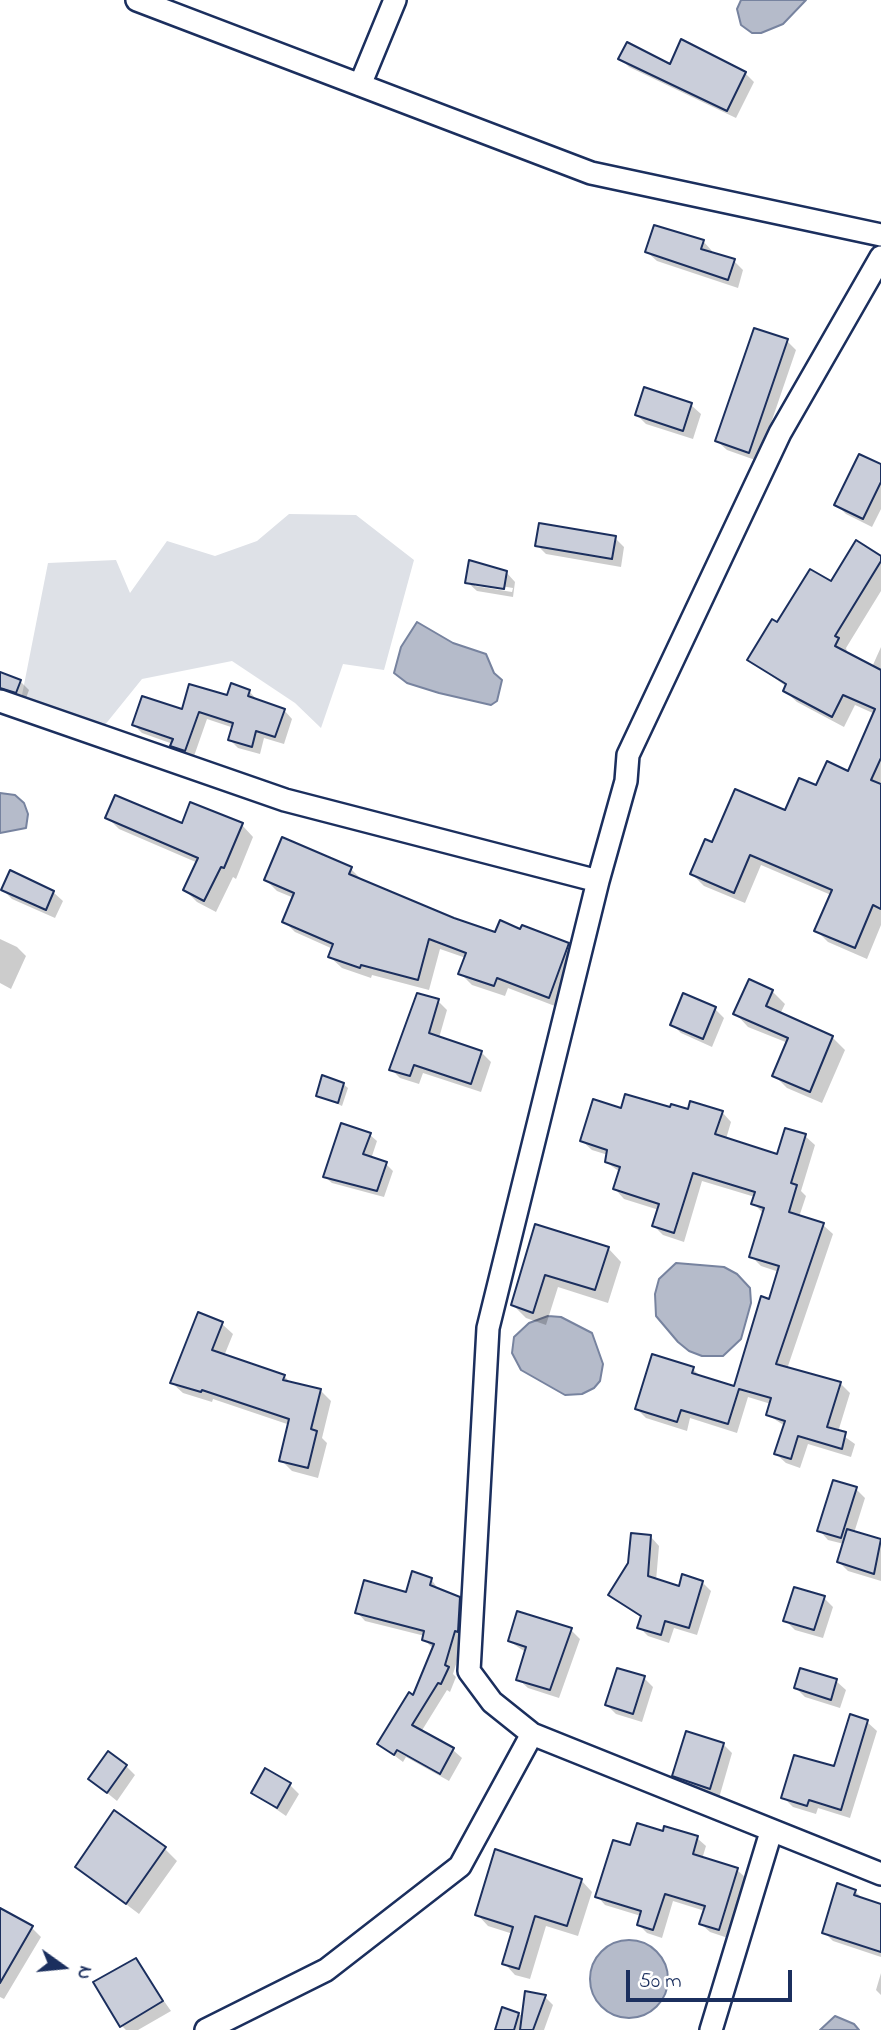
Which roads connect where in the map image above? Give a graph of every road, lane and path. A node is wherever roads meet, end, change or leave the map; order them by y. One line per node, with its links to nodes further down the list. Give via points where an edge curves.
1 (137, 0): 3 (street)
2 (396, 0): 3 (street)
3 (360, 85): 4 (street, via 591,173)
4 (881, 235)
5 (881, 257): 7 (street, via 780,433 628,755 626,781)
6 (0, 701): 7 (street, via 285,800)
7 (598, 881): 8 (street, via 488,1328 469,1671 492,1702)
8 (532, 1734): 9 (street); 11 (street, via 460,1866 326,1970)
9 (772, 1832): 10 (street); 12 (street)
10 (881, 1874)
11 (206, 2030)
12 (711, 2030)

